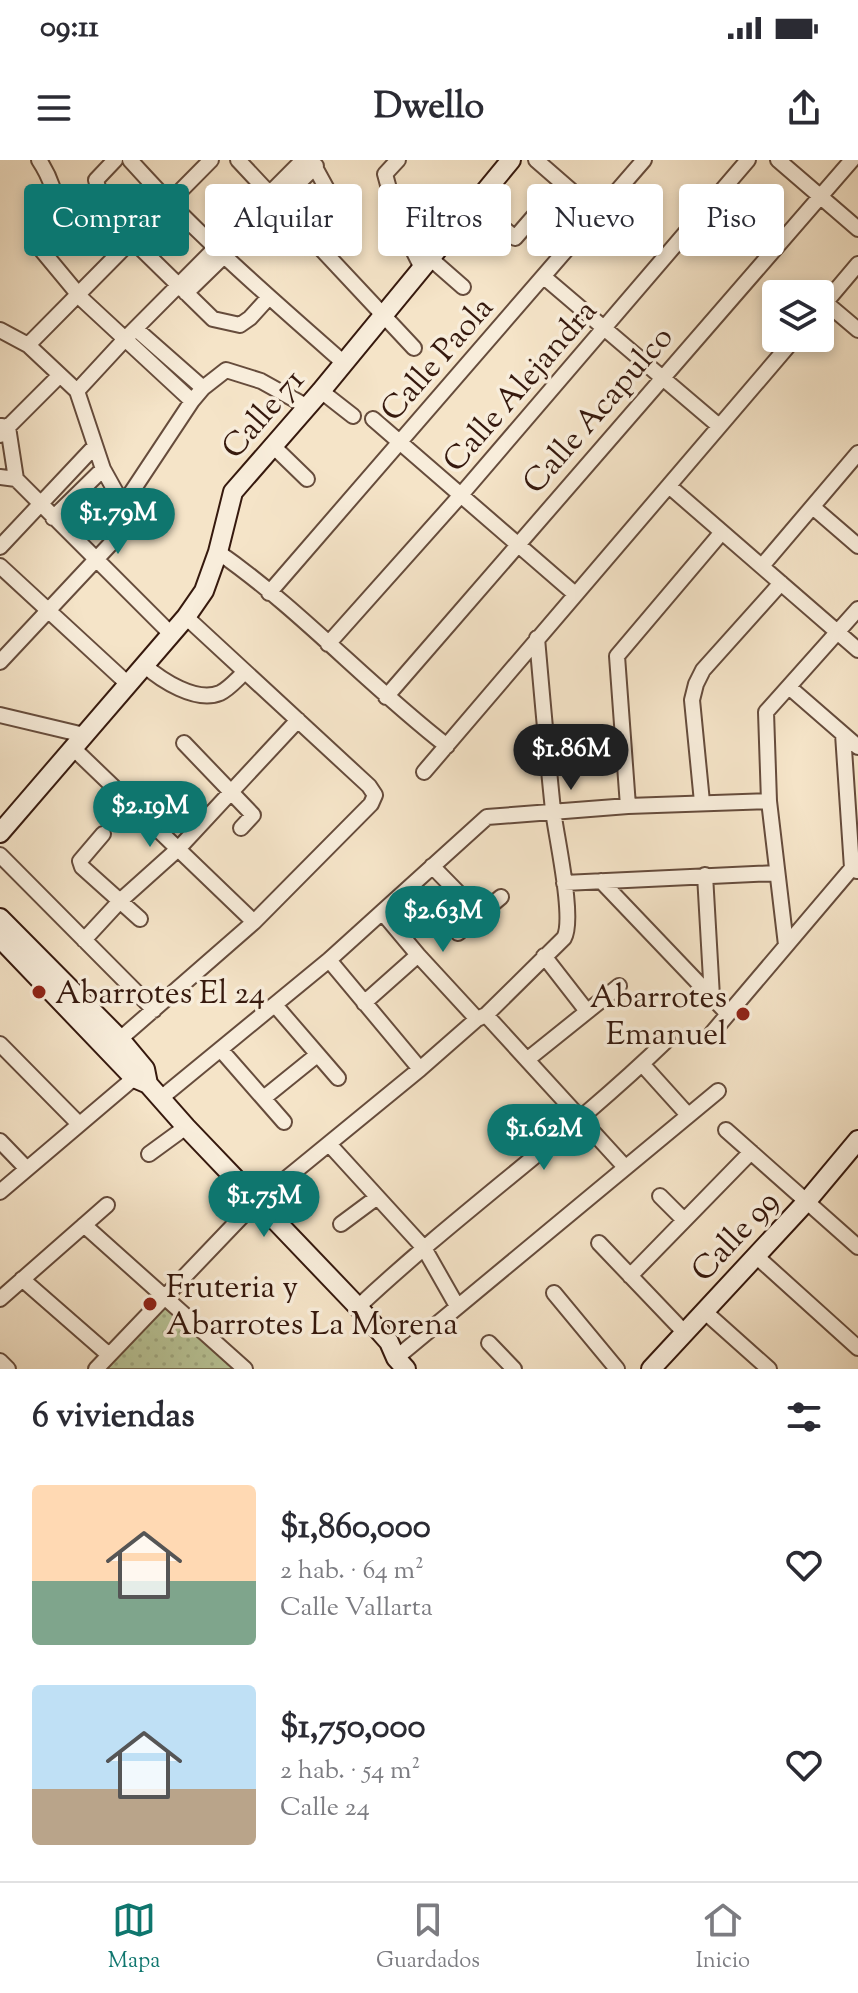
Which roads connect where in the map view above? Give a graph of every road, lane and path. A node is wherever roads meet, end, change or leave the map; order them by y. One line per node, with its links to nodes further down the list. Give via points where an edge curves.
1 (39, 160): 41 (street, via 47,171 55,208 32,237)
2 (115, 160): 14 (street)
3 (130, 160): 15 (street)
4 (211, 160): 16 (street)
5 (238, 160): 17 (street)
6 (511, 160): 20 (street, Calle 71)
7 (536, 160): 21 (street)
8 (644, 160): 22 (street, Calle Paola)
9 (748, 160): 46 (street, Calle Alejandra)
10 (778, 160): 23 (street)
11 (852, 160): 23 (street, Calle Acapulco)
12 (310, 162): 18 (street); 19 (street)
13 (393, 162): 36 (street, via 385,174 397,218)
14 (97, 184)
15 (152, 184)
16 (186, 184)
17 (261, 184)
18 (289, 184)
19 (323, 184)
20 (490, 184)
21 (562, 184)
22 (624, 184)
23 (820, 196): 26 (street); 55 (street, Calle Acapulco)
24 (189, 223): 28 (street)
25 (527, 224): 27 (street, via 515,238)
26 (858, 229)
27 (511, 235)
28 (205, 238)
29 (115, 256): 41 (street)
30 (151, 256): 40 (street)
31 (216, 256): 40 (street)
32 (224, 256): 43 (street)
33 (330, 256): 44 (street)
34 (432, 256): 36 (street, Calle 71)
35 (562, 256): 38 (street, Calle Paola)
36 (426, 264): 39 (street); 44 (street, Calle 71)
37 (858, 264): 42 (street)
38 (544, 277): 46 (street); 65 (street, Calle Paola)
39 (463, 287)
40 (183, 289): 43 (street, via 213,319 240,325); 49 (street)
41 (79, 293): 49 (street, via 117,332); 50 (street)
42 (834, 293)
43 (269, 297): 53 (street)
44 (384, 314): 51 (street); 53 (street, Calle 71)
45 (834, 314): 48 (street)
46 (605, 328): 55 (street); 74 (street, Calle Alejandra)
47 (0, 330): 50 (street)
48 (858, 330)
49 (131, 333): 56 (street); 57 (street); 59 (street)
50 (28, 345): 54 (street)
51 (414, 348)
52 (783, 352): 63 (street)
53 (344, 363): 58 (street, Calle 71)
54 (60, 375): 57 (street); 64 (street)
55 (662, 377): 63 (street); 80 (street, Calle Acapulco)
56 (203, 388): 59 (street); 60 (street, via 226,370 261,381)
57 (77, 391): 67 (street)
58 (321, 391): 60 (street, Calle 71); 61 (street)
59 (192, 401): 76 (street)
60 (306, 406): 66 (street, Calle 71)
61 (353, 416)
62 (373, 419): 65 (street)
63 (719, 426): 73 (street)
64 (3, 429): 71 (street)
65 (398, 443): 74 (street); 88 (street, Calle Paola)
66 (272, 445): 72 (street); 83 (street, Calle 71, via 233,492)
67 (95, 446): 69 (street); 75 (street)
68 (858, 453): 77 (street)
69 (103, 469): 76 (street); 78 (street)
70 (0, 477): 71 (street)
71 (16, 479): 75 (street)
72 (307, 479)
73 (669, 486): 79 (street); 89 (street)
74 (460, 496): 80 (street); 96 (street, Calle Alejandra)
75 (39, 504): 78 (street); 82 (street)
76 (123, 505): 84 (street, via 118,536)
77 (814, 508): 81 (street); 86 (street)
78 (53, 518): 84 (street)
79 (722, 532): 86 (street); 115 (street, via 617,656)
80 (516, 544): 89 (street); 103 (street, Calle Acapulco)
81 (858, 546)
82 (0, 547)
83 (218, 552): 88 (street); 92 (street, Calle 71, via 204,591)
84 (95, 560): 91 (street); 94 (street)
85 (0, 566): 91 (street)
86 (762, 566): 87 (street)
87 (781, 583): 93 (street); 114 (street, via 696,684 692,700)
88 (269, 593): 96 (street)
89 (575, 594): 95 (street)
90 (858, 609): 93 (street)
91 (48, 612): 98 (street); 101 (street)
92 (186, 617): 94 (street, Calle 71); 100 (street)
93 (838, 633): 97 (street); 102 (street)
94 (171, 634): 99 (street, Calle 71)
95 (537, 638): 109 (street); 116 (street)
96 (328, 644): 103 (street)
97 (858, 650)
98 (0, 662)
99 (144, 665): 100 (street, via 202,696 221,693); 101 (street, Calle 71)
100 (245, 672): 105 (street)
101 (128, 684): 107 (street, Calle 71)
102 (789, 687): 106 (street); 113 (street, via 766,712)
103 (386, 697): 109 (street)
104 (0, 715): 107 (street)
105 (298, 720): 112 (street); 134 (street, via 375,795)
106 (843, 734): 110 (street); 123 (street)
107 (79, 741): 118 (street, Calle 71); 120 (street)
108 (184, 743): 112 (street)
109 (447, 746): 111 (street)
110 (858, 747)
111 (424, 772)
112 (229, 792): 117 (street, via 253,815); 120 (street)
113 (769, 801): 114 (street); 124 (street)
114 (702, 802): 115 (street)
115 (628, 806): 116 (street)
116 (554, 811): 122 (street, via 487,817); 127 (street)
117 (241, 828)
118 (0, 833)
119 (103, 834): 129 (street, via 80,861)
120 (178, 849): 129 (street); 134 (street)
121 (0, 855): 137 (street)
122 (432, 866): 130 (street); 131 (street)
123 (856, 867): 138 (street)
124 (777, 873): 125 (street); 138 (street)
125 (705, 875): 126 (street); 143 (street)
126 (601, 881): 127 (street); 143 (street)
127 (564, 883): 140 (street, via 568,931)
128 (501, 897): 131 (street)
129 (120, 901): 133 (street); 137 (street)
130 (382, 912): 139 (street); 141 (street)
131 (480, 915): 135 (street)
132 (0, 918): 151 (street)
133 (140, 919)
134 (254, 922): 146 (street)
135 (458, 933)
136 (0, 938): 160 (street)
137 (84, 940): 146 (street)
138 (786, 945): 148 (street)
139 (418, 955): 144 (street); 149 (street)
140 (544, 956): 147 (street); 149 (street)
141 (329, 960): 144 (street); 145 (street)
142 (619, 986): 147 (street)
143 (712, 997): 148 (street)
144 (364, 1003): 158 (street)
145 (275, 1005): 154 (street); 155 (street)
146 (154, 1010): 151 (street)
147 (586, 1010): 156 (street)
148 (727, 1013): 150 (street)
149 (482, 1017): 156 (street); 158 (street)
150 (712, 1033)
151 (120, 1039): 160 (street)
152 (667, 1040): 157 (street)
153 (0, 1044): 166 (street)
154 (221, 1050): 160 (street); 162 (street)
155 (317, 1055): 159 (street); 162 (street)
156 (528, 1059): 164 (street)
157 (642, 1064): 163 (street); 164 (street)
158 (420, 1069): 171 (street)
159 (338, 1078)
160 (147, 1082): 166 (street); 167 (street)
161 (718, 1091): 163 (street)
162 (265, 1097): 165 (street)
163 (688, 1115): 174 (street)
164 (581, 1117): 174 (street); 187 (street)
165 (284, 1122)
166 (79, 1124): 175 (street)
167 (186, 1127): 173 (street); 181 (street)
168 (726, 1130): 172 (street)
169 (858, 1140): 179 (street, Calle 99)
170 (0, 1141): 175 (street)
171 (329, 1144): 178 (street); 181 (street)
172 (751, 1152): 179 (street); 182 (street)
173 (149, 1154)
174 (625, 1167): 194 (street)
175 (27, 1169): 176 (street)
176 (0, 1192)
177 (660, 1196): 182 (street)
178 (376, 1198): 183 (street); 187 (street)
179 (807, 1201): 186 (street); 188 (street, Calle 99)
180 (107, 1205): 184 (street)
181 (253, 1205): 192 (street); 195 (street)
182 (684, 1220): 189 (street)
183 (341, 1224)
184 (84, 1225): 190 (street); 192 (street)
185 (599, 1243): 189 (street)
186 (858, 1247)
187 (424, 1248): 194 (street); 195 (street)
188 (756, 1256): 196 (street, Calle 99); 199 (street)
189 (630, 1276): 197 (street)
190 (22, 1279): 193 (street); 200 (street)
191 (554, 1293): 207 (street)
192 (165, 1296): 200 (street); 205 (street)
193 (0, 1299)
194 (457, 1306): 202 (street)
195 (358, 1307): 202 (street)
196 (704, 1311): 197 (street, Calle 99); 209 (street)
197 (685, 1333): 208 (street, Calle 99)
198 (489, 1343): 206 (street)
199 (858, 1348)
200 (109, 1355): 204 (street)
201 (0, 1361): 203 (street)
202 (401, 1364)
203 (8, 1369)
204 (96, 1369)
205 (245, 1369)
206 (514, 1369)
207 (617, 1369)
208 (651, 1369)
209 (769, 1369)

